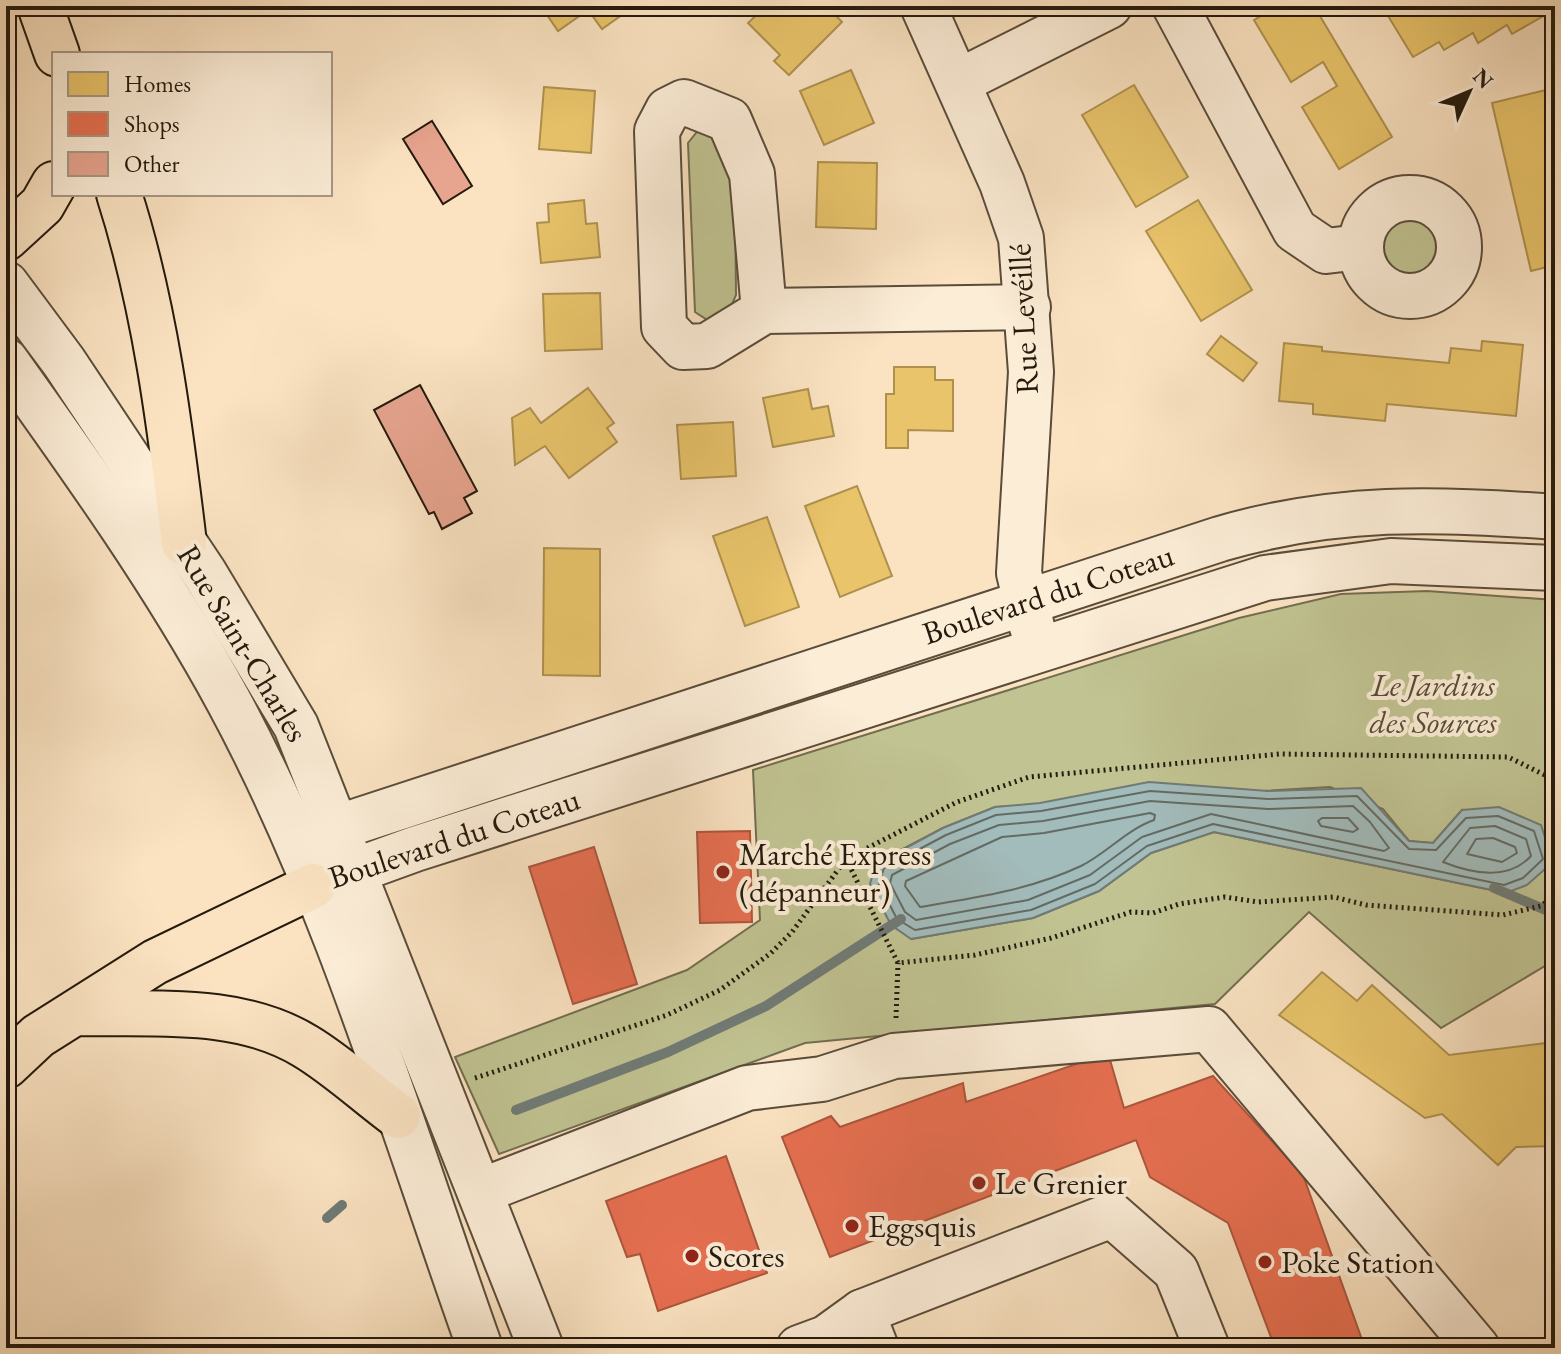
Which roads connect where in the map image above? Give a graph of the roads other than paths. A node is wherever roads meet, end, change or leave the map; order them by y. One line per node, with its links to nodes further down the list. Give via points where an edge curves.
1 (40, 6): 5 (highway)
2 (923, 6): 6 (street, Rue Levéillé)
3 (1109, 6): 6 (street)
4 (1175, 6): 10 (street, via 1295,230 1326,251)
5 (56, 52)
6 (958, 82): 12 (street, Rue Levéillé, via 1021,238)
7 (52, 188): 9 (highway, via 42,205)
8 (120, 196): 16 (highway, via 168,416)
9 (6, 238)
10 (1360, 247)
11 (6, 284): 16 (street, Rue Saint-Charles)
12 (1028, 307): 13 (street); 18 (street, Rue Levéillé, via 1031,372 1019,573)
13 (764, 311): 13 (street, via 752,174 729,120 684,102 668,110 657,131 664,327 683,347 707,346)
14 (6, 361): 21 (street, Rue Saint-Charles)
15 (1555, 517): 18 (street, Boulevard du Coteau, via 1437,509 1316,516 1220,539)
16 (184, 543): 19 (street, Rue Saint-Charles)
17 (1555, 568): 20 (street, Boulevard du Coteau, via 1424,561 1333,566 1228,588)
18 (1024, 602): 20 (street, Rue Levéillé); 22 (street, Boulevard du Coteau)
19 (237, 626): 21 (street); 24 (street, Rue Saint-Charles, via 296,726)
20 (1040, 648): 23 (street, Boulevard du Coteau)
21 (200, 652): 26 (street, Rue Saint-Charles, via 248,740)
22 (601, 741): 23 (street); 24 (street, Boulevard du Coteau)
23 (616, 784): 25 (street, Boulevard du Coteau)
24 (339, 827): 25 (street, Rue Saint-Charles); 26 (street, Boulevard du Coteau)
25 (356, 870): 26 (street, Boulevard du Coteau); 30 (street, Rue Saint-Charles)
26 (313, 886): 27 (highway, via 155,962); 29 (street, Rue Saint-Charles)
27 (77, 1013): 28 (highway, via 38,1036); 29 (highway, via 198,1016 255,1025 306,1047)
28 (6, 1066)
29 (398, 1116): 32 (street, Rue Saint-Charles)
30 (481, 1191): 33 (street, Rue Saint-Charles); 36 (street, via 747,1088 822,1079 894,1056 1209,1029)
31 (869, 1330): 34 (street); 35 (street, via 1112,1215 1176,1271)
32 (480, 1348)
33 (541, 1348)
34 (799, 1348)
35 (1207, 1348)
36 (1477, 1348)

